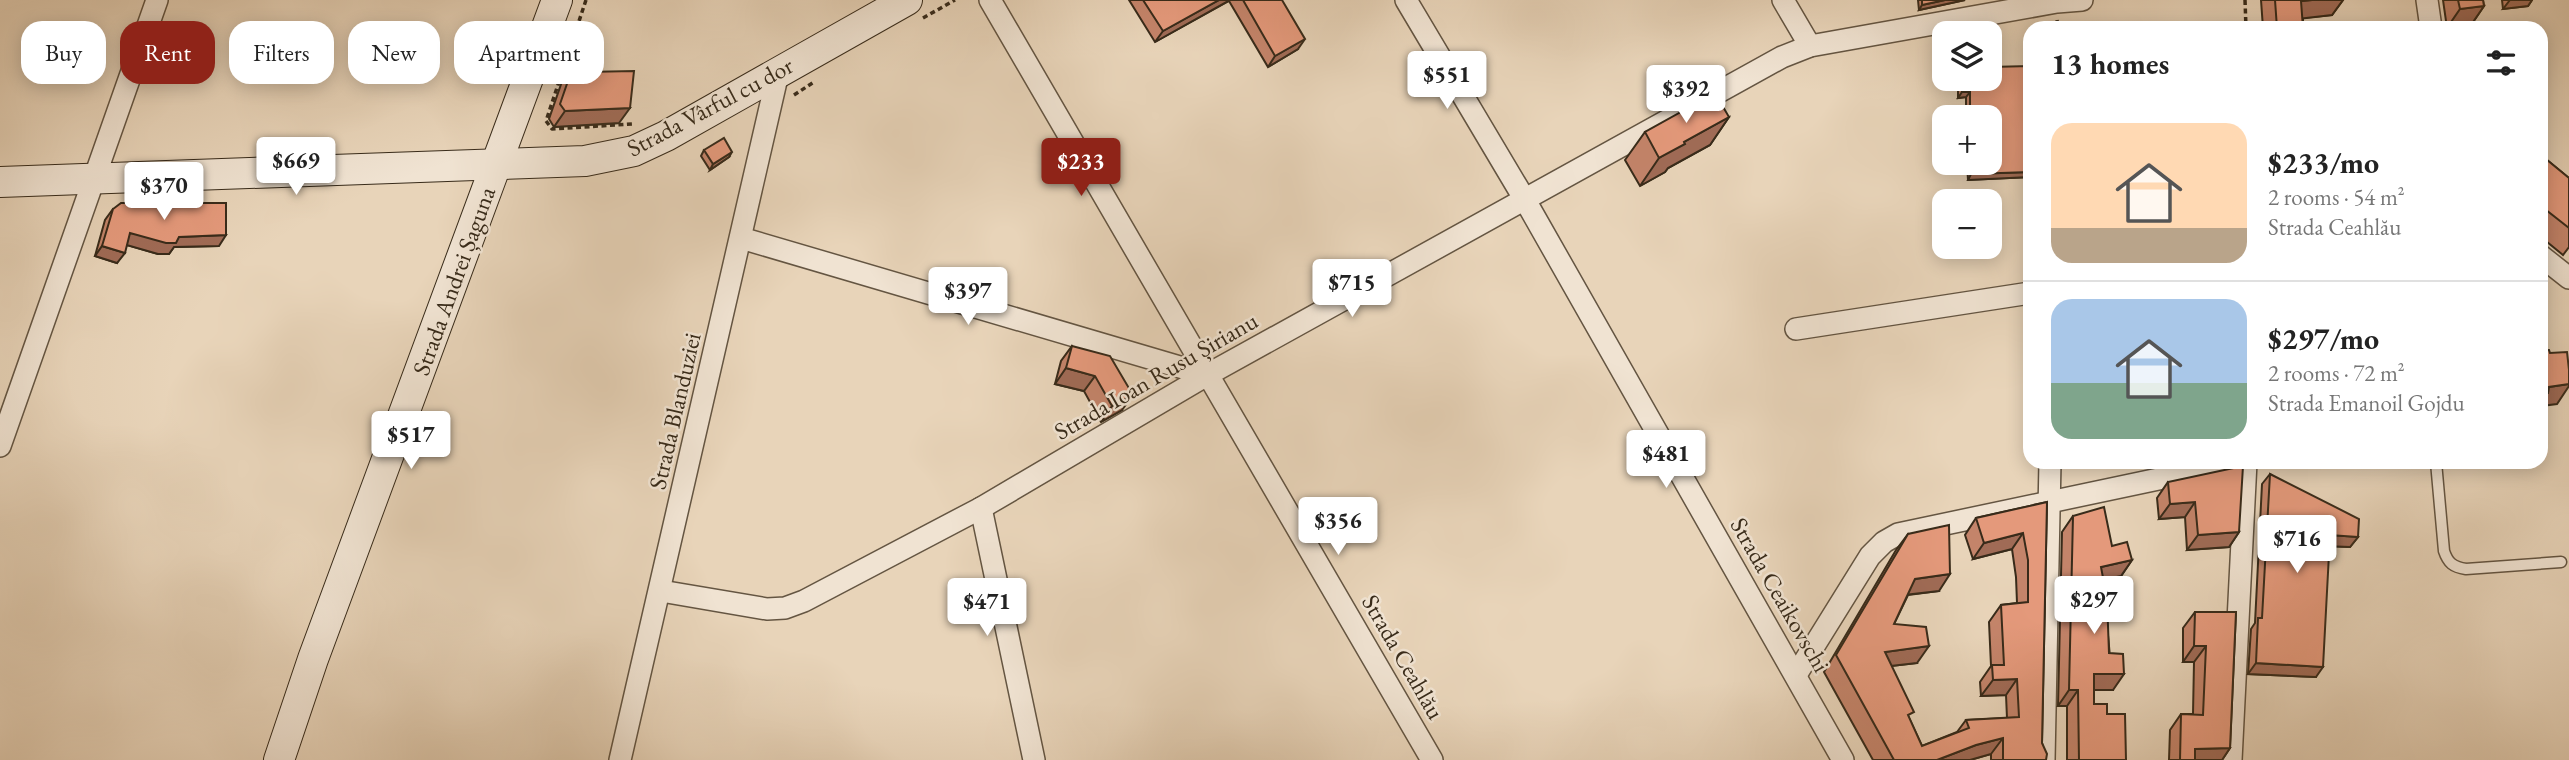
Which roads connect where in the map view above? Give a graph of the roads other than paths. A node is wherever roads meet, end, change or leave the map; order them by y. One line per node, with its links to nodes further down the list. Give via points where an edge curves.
1 (157, 0): 14 (street)
2 (557, 0): 13 (street, Strada Andrei Șaguna)
3 (907, 0): 12 (street, Strada Vârful cu dor)
4 (990, 0): 22 (street, Strada Ceahlău)
5 (1406, 0): 16 (street, Strada Ceaikovschi)
6 (1783, 0): 11 (street)
7 (2082, 0): 9 (street, Strada Ioan Rusu Șirianu)
8 (2427, 0): 10 (street)
9 (2057, 2): 11 (street, Strada Ioan Rusu Șirianu)
10 (2430, 21)
11 (1810, 46): 16 (street, Strada Ioan Rusu Șirianu, via 1782,57)
12 (778, 73): 13 (street, Strada Vârful cu dor, via 634,151 585,161); 17 (street, Strada Blanduziei)
13 (498, 166): 14 (street, Strada Vârful cu dor); 33 (street, Strada Andrei Șaguna)
14 (93, 179): 15 (street, Strada Vârful cu dor); 23 (street)
15 (0, 182)
16 (1525, 200): 22 (street, Strada Ioan Rusu Șirianu); 32 (street, Strada Ceaikovschi)
17 (741, 238): 22 (street); 31 (street, Strada Blanduziei)
18 (2548, 262): 19 (street)
19 (2569, 278)
20 (2023, 294): 21 (street)
21 (1796, 329)
22 (1207, 375): 29 (street, Strada Ioan Rusu Șirianu); 36 (street, Strada Ceahlău)
23 (0, 446)
24 (2050, 469): 28 (street)
25 (2206, 469): 28 (street)
26 (2246, 469): 39 (street)
27 (2437, 469): 30 (lane, via 2448,562 2466,569)
28 (2049, 502): 32 (street, via 1898,534 1884,542 1870,556); 38 (street)
29 (981, 508): 31 (street, Strada Ioan Rusu Șirianu, via 785,608); 35 (street)
30 (2561, 562)
31 (660, 591): 34 (street, Strada Blanduziei)
32 (1796, 675): 37 (street, Strada Ceaikovschi)
33 (279, 760)
34 (620, 760)
35 (1034, 760)
36 (1432, 760)
37 (1843, 760)
38 (2044, 760)
39 (2231, 760)

